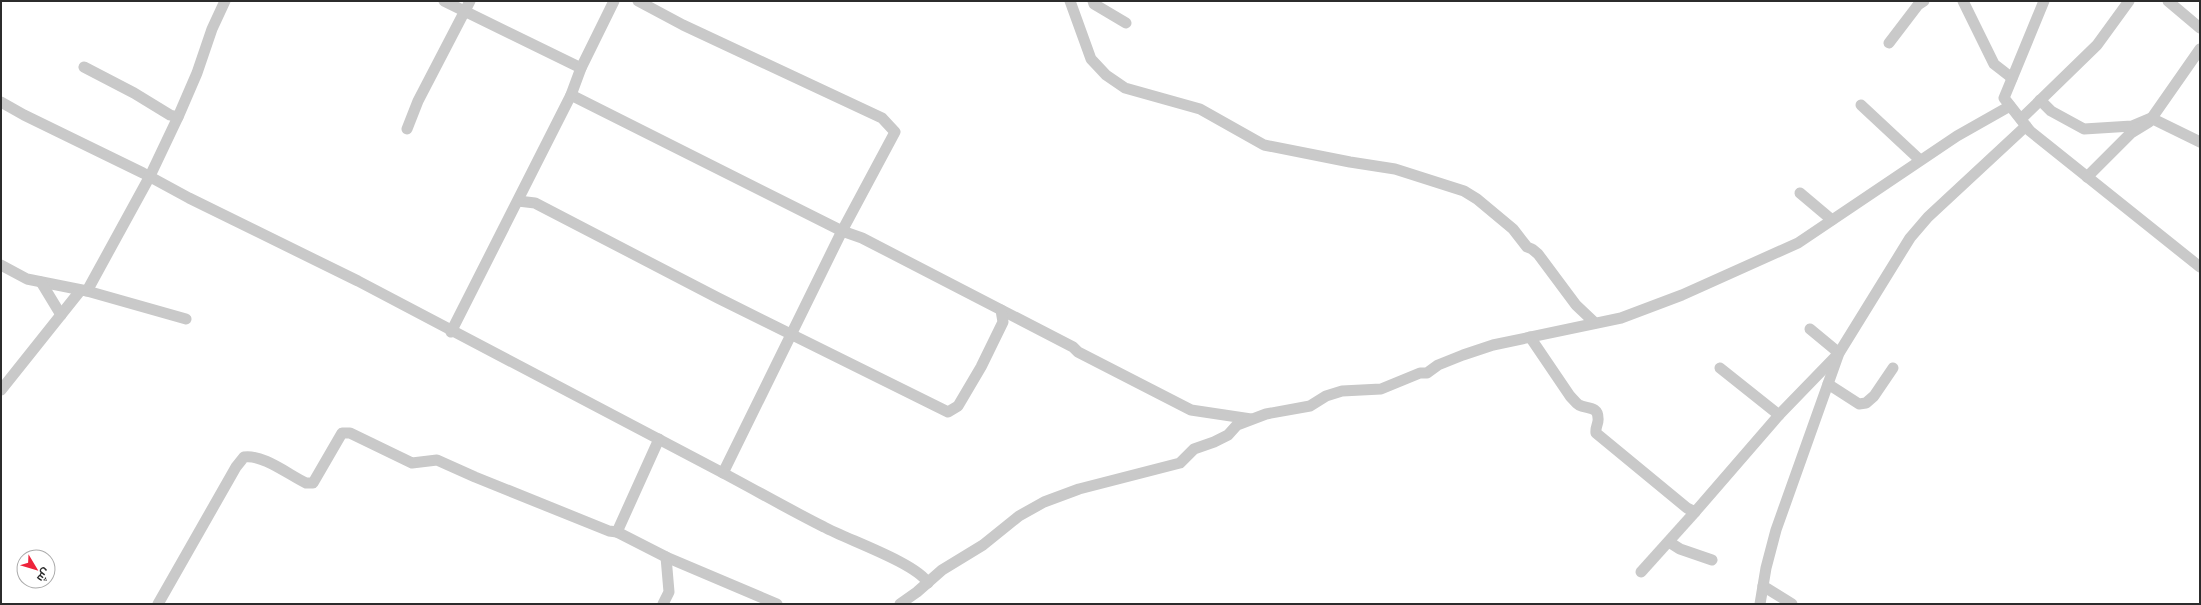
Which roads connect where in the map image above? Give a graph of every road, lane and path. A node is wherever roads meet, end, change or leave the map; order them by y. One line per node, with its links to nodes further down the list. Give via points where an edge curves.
1 (225, 1): 26 (street)
2 (444, 1): 13 (street)
3 (470, 1): 13 (street)
4 (614, 1): 19 (street)
5 (638, 1): 37 (street, via 882,118 890,125 895,132)
6 (1070, 1): 45 (street, via 1091,59 1106,75 1125,88 1200,109 1264,145 1395,168 1464,191 1513,229 1527,247 1538,254 1576,305)
7 (1093, 1): 14 (street)
8 (1924, 1): 16 (street)
9 (1963, 1): 20 (street, via 1994,64)
10 (2044, 1): 20 (street)
11 (2128, 1): 22 (street, via 2097,45)
12 (2168, 1): 15 (street)
13 (464, 12): 19 (street); 29 (street)
14 (1126, 23)
15 (2200, 28)
16 (1889, 43)
17 (2200, 49): 27 (street)
18 (84, 67): 26 (street)
19 (581, 68): 21 (street)
20 (2012, 78): 25 (street, via 2004,98)
21 (571, 95): 35 (street); 37 (street)
22 (2040, 100): 27 (street, via 2051,112 2084,129 2132,126); 28 (street)
23 (1, 102): 32 (street)
24 (1861, 106): 31 (street)
25 (2010, 106): 28 (street); 31 (street)
26 (178, 117): 32 (street)
27 (2151, 118): 30 (street); 33 (street)
28 (2023, 123): 33 (street); 50 (street, via 1910,238)
29 (407, 128)
30 (2200, 142)
31 (1920, 160): 36 (street)
32 (150, 176): 41 (street); 47 (street, via 189,198 358,281)
33 (2087, 176): 39 (street)
34 (1800, 193): 36 (street)
35 (518, 201): 47 (street); 48 (street, via 535,203)
36 (1832, 220): 45 (street, via 1798,243 1770,257 1682,295 1621,318)
37 (842, 231): 42 (street, via 862,238); 48 (street)
38 (1, 265): 40 (street, via 27,279)
39 (2200, 266)
40 (41, 282): 41 (street); 43 (street)
41 (83, 291): 43 (street); 44 (street)
42 (1001, 310): 48 (street, via 1003,322 985,360 958,406 948,412); 56 (street, via 1191,410)
43 (61, 315): 54 (street)
44 (186, 319)
45 (1595, 323): 49 (street)
46 (1810, 329): 50 (street)
47 (451, 332): 57 (street)
48 (790, 335): 58 (street)
49 (1530, 337): 56 (street, via 1463,355 1438,365 1427,373 1420,373 1381,389 1342,391 1326,396 1310,406); 59 (street, via 1577,404 1597,412 1599,420 1595,426 1596,433)
50 (1839, 353): 53 (street); 55 (street)
51 (1720, 368): 55 (street)
52 (1893, 368): 53 (street, via 1866,403 1859,404)
53 (1828, 384): 66 (street, via 1776,530)
54 (1, 390)
55 (1779, 415): 59 (street)
56 (1251, 419): 65 (street, via 1237,425 1228,435 1194,449 1180,463 1079,489 1044,502 1019,516 983,545 942,570)
57 (659, 439): 58 (street); 60 (street)
58 (723, 473): 65 (street, via 825,528 901,563 924,576)
59 (1694, 512): 61 (street)
60 (617, 532): 62 (street); 67 (street, via 609,531 437,460 412,463 350,433 342,433 313,483 306,483 262,459 244,457)
61 (1669, 542): 63 (street, via 1680,549); 64 (street)
62 (666, 557): 68 (street, via 669,592); 69 (street)
63 (1712, 560)
64 (1641, 572)
65 (928, 583): 70 (street)
66 (1763, 586): 71 (street); 72 (street)
67 (158, 604)
68 (663, 604)
69 (777, 604)
70 (900, 604)
71 (1760, 604)
72 (1792, 604)

